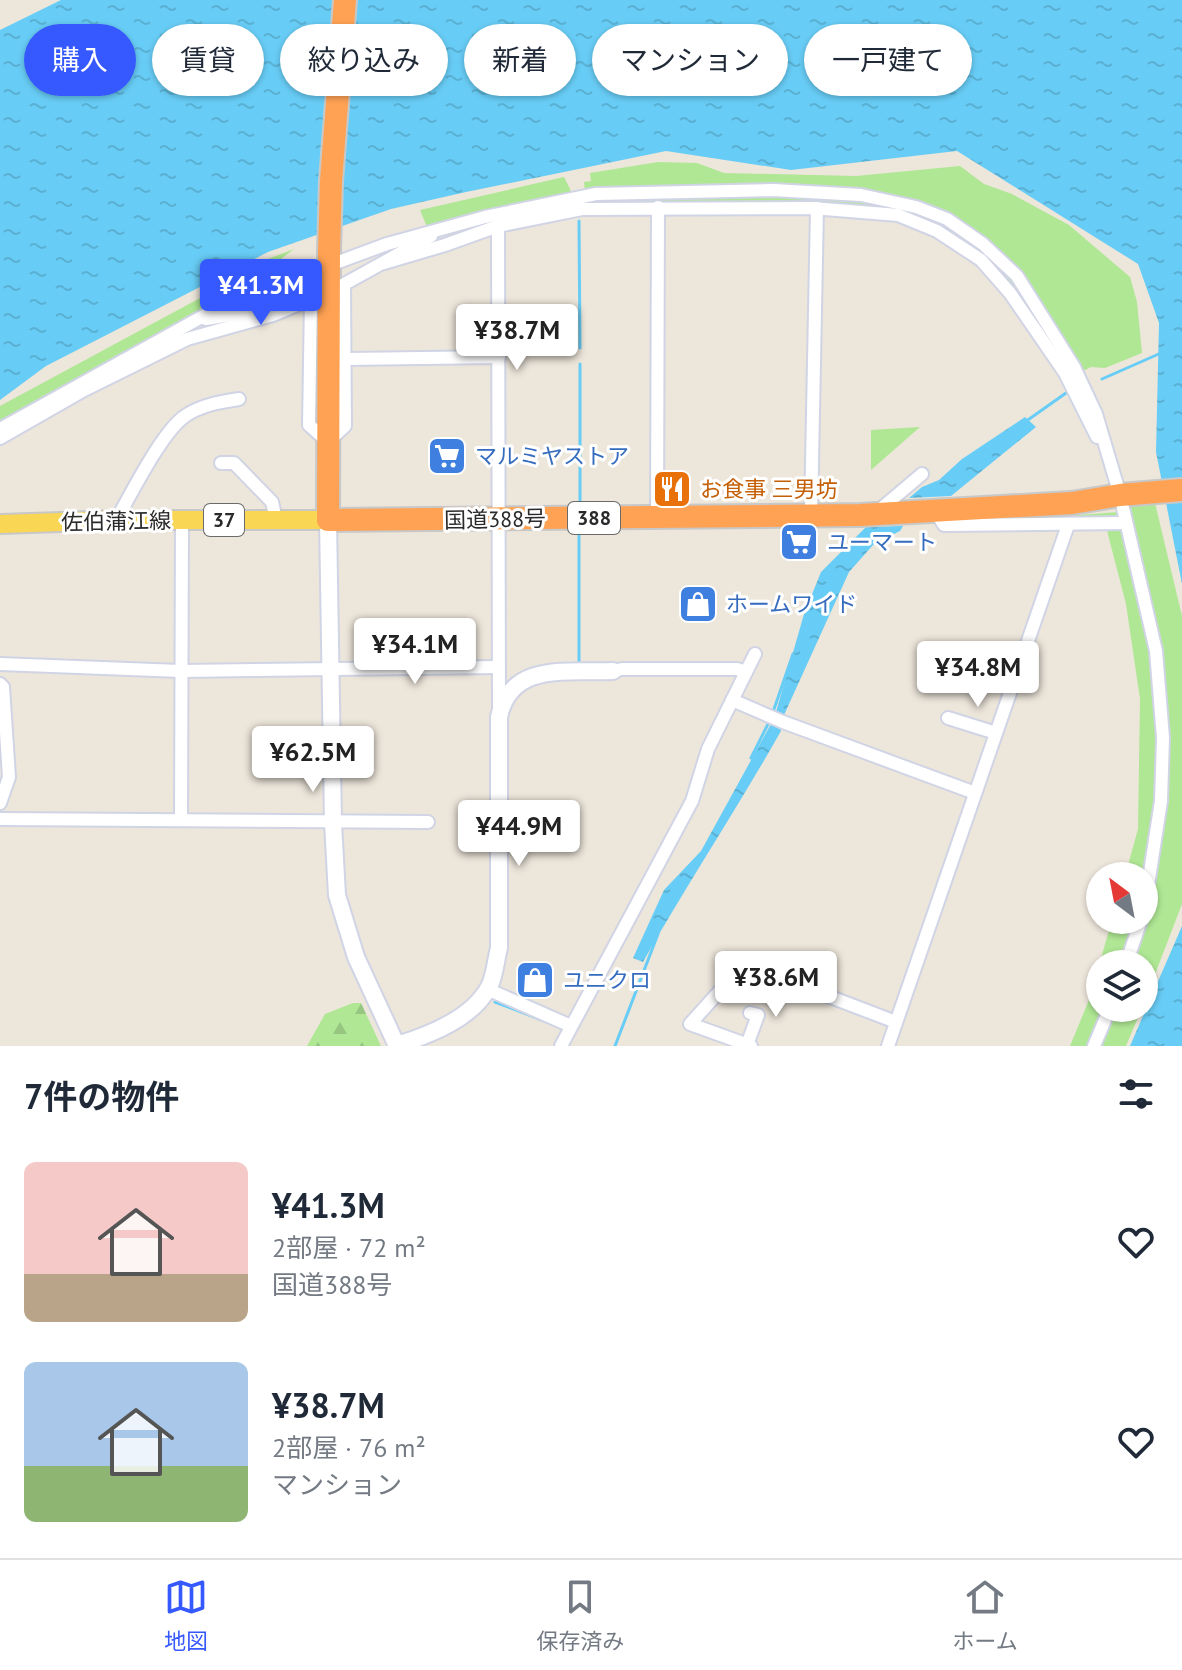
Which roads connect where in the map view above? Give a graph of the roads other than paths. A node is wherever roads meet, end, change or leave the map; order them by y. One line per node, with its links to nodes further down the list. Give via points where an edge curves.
1 (345, 0): 7 (highway, via 331,181)
2 (658, 207): 3 (street); 4 (street, via 582,209); 24 (street)
3 (817, 208): 16 (street, via 898,215 937,231 981,260 1065,373); 23 (street)
4 (498, 226): 6 (street); 10 (street)
5 (447, 227): 6 (street); 7 (street, via 387,244); 16 (street, via 596,194 788,191 861,195 916,207 947,219 1017,276 1074,367)
6 (384, 263): 7 (street)
7 (335, 273): 9 (street, via 225,304); 11 (street); 15 (highway)
8 (311, 299): 9 (street); 14 (street, via 187,339); 15 (street, via 309,425)
9 (191, 322): 13 (street)
10 (499, 357): 11 (street); 25 (street)
11 (346, 359): 15 (street, via 345,426)
12 (239, 399): 26 (street, via 199,408 170,429)
13 (0, 429)
14 (0, 438)
15 (328, 442): 29 (highway)
16 (1108, 457): 20 (street)
17 (221, 463): 28 (street, via 234,463 272,502)
18 (922, 474): 22 (street)
19 (1182, 490): 20 (highway, 国道388号 / 388)
20 (1125, 494): 21 (highway, 国道388号 / 388, via 1072,503); 30 (street)
21 (926, 512): 22 (highway, 国道388号 / 388); 32 (street, via 944,525)
22 (883, 514): 23 (highway, 国道388号 / 388)
23 (811, 515): 24 (highway, 国道388号 / 388)
24 (657, 517): 25 (highway, 国道388号 / 388)
25 (500, 519): 29 (highway, 国道388号 / 388); 35 (street)
26 (116, 520): 27 (main road, 佐伯蒲江線 / 37); 31 (main road, 佐伯蒲江線 / 37)
27 (182, 520): 28 (main road, 佐伯蒲江線 / 37); 37 (street)
28 (276, 520): 29 (main road, 佐伯蒲江線 / 37)
29 (328, 520): 36 (street)
30 (1125, 523): 32 (street); 51 (street, via 1156,651 1163,738)
31 (0, 524)
32 (1068, 525): 44 (street)
33 (755, 654): 39 (street)
34 (0, 664): 37 (street)
35 (499, 667): 36 (street); 42 (street)
36 (331, 670): 37 (street); 50 (street)
37 (180, 671): 48 (street)
38 (613, 671): 39 (street); 42 (street, via 532,675 509,691)
39 (746, 672): 41 (street)
40 (0, 684): 46 (street, via 9,777)
41 (732, 700): 45 (street); 56 (street, via 708,749 692,801)
42 (499, 717): 52 (street, via 499,948)
43 (948, 718): 44 (street)
44 (996, 733): 45 (street)
45 (975, 793): 54 (street)
46 (0, 803)
47 (0, 819): 48 (street)
48 (181, 820): 50 (street)
49 (428, 822): 50 (street)
50 (333, 823): 58 (street, via 335,876 345,927)
51 (1152, 862)
52 (487, 989): 56 (street); 58 (street, via 472,1010)
53 (750, 1013): 57 (street, via 758,1015)
54 (896, 1022): 57 (street, via 744,964 690,1024); 60 (street)
55 (1104, 1022): 61 (street)
56 (571, 1026): 59 (street)
57 (749, 1045)
58 (397, 1046)
59 (561, 1046)
60 (888, 1046)
61 (1094, 1046)

